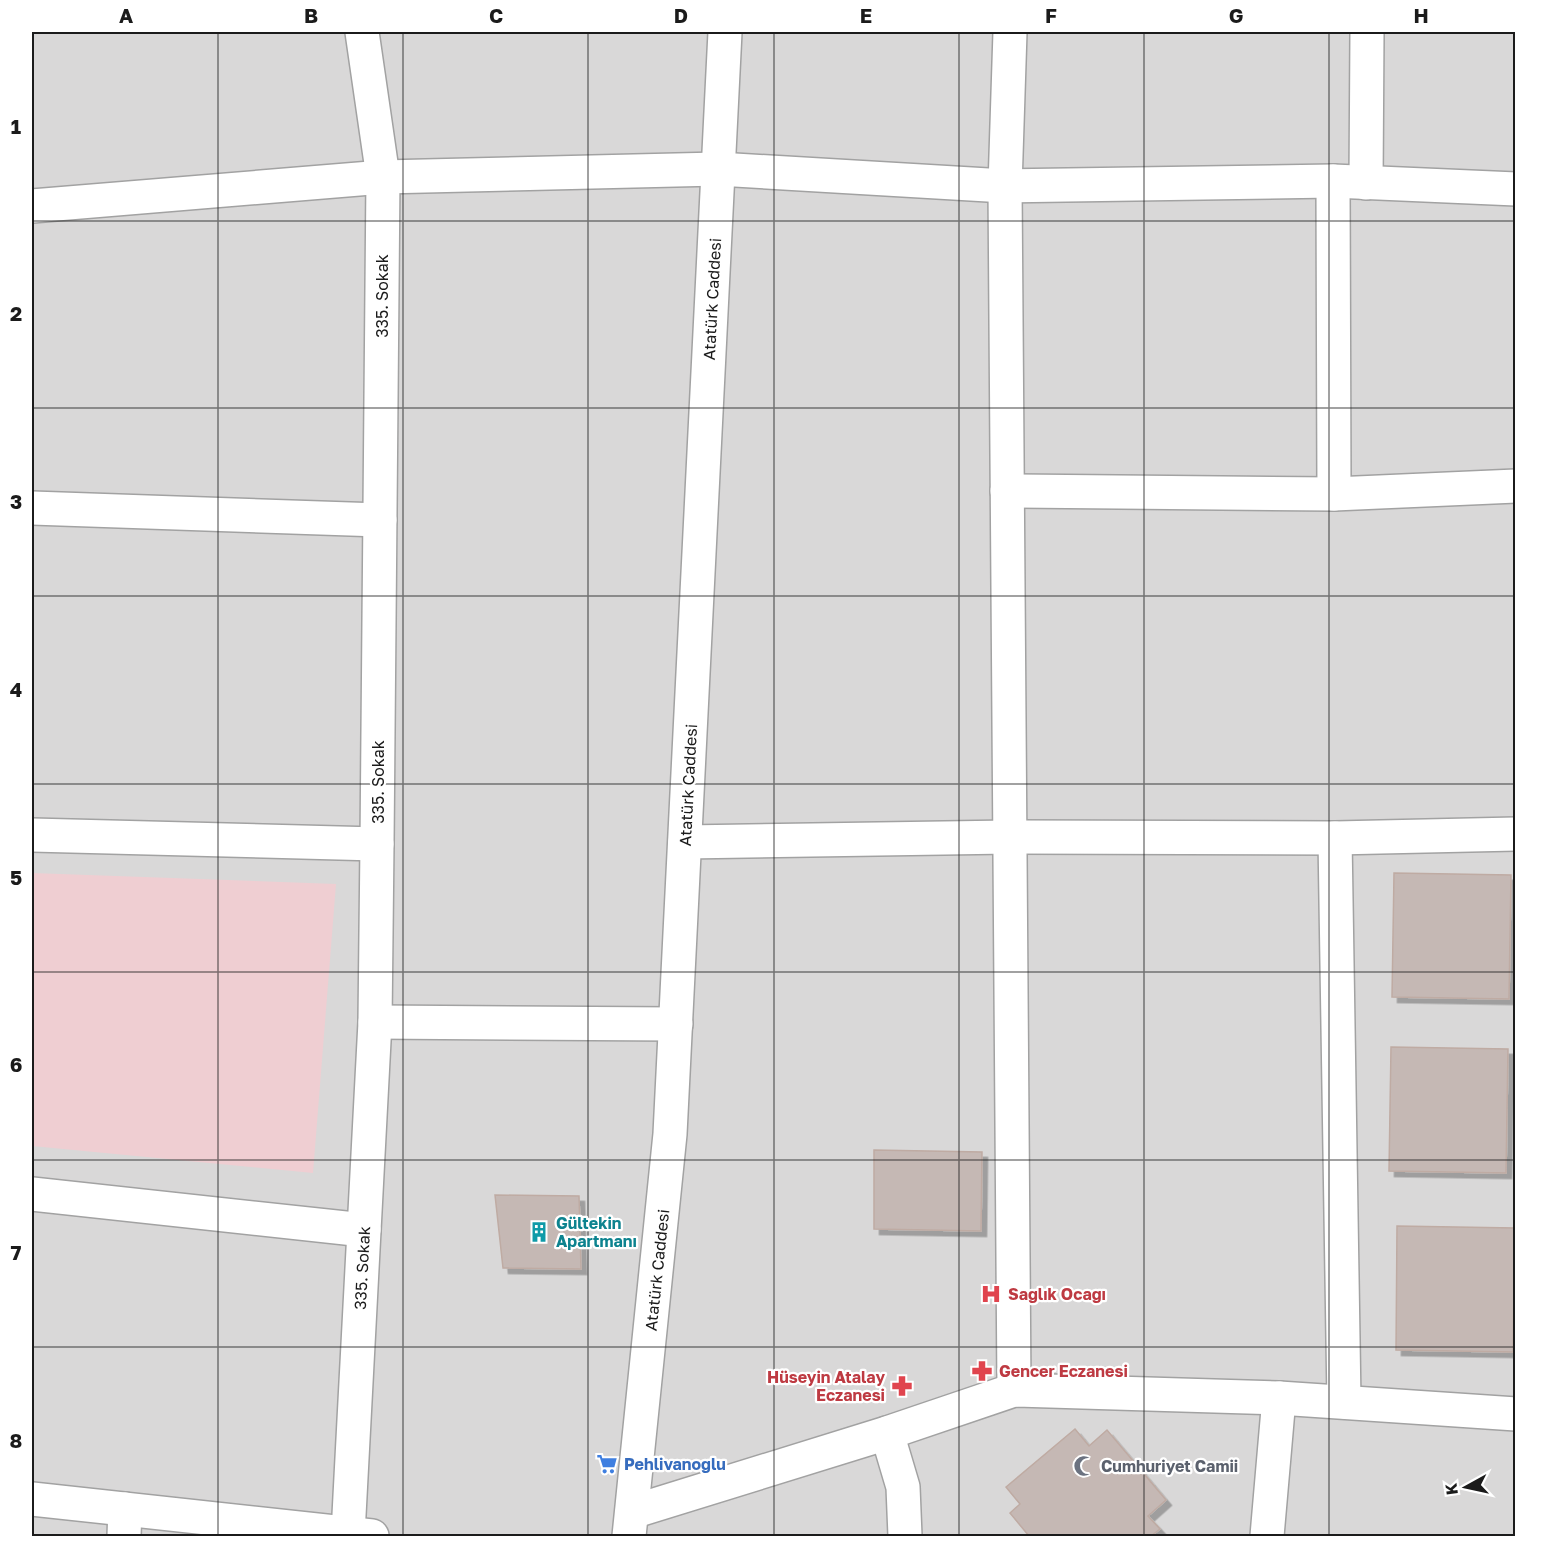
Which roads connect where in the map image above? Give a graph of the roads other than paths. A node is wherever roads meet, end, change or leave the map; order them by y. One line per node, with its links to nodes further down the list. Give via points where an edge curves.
1 (362, 32): 6 (street, 335. Sokak)
2 (725, 32): 5 (street, Atatürk Caddesi)
3 (1010, 32): 9 (street)
4 (1367, 32): 8 (street)
5 (718, 169): 6 (street); 9 (street); 21 (street, Atatürk Caddesi)
6 (383, 177): 11 (street); 16 (street, 335. Sokak)
7 (1333, 181): 8 (street); 9 (street); 14 (street)
8 (1366, 183): 10 (street)
9 (1005, 186): 13 (street)
10 (1515, 189)
11 (32, 206)
12 (1515, 486): 14 (street)
13 (1007, 491): 14 (street); 19 (street)
14 (1334, 495)
15 (32, 508): 16 (street)
16 (380, 520): 22 (street, 335. Sokak)
17 (1515, 834): 20 (street)
18 (32, 835): 22 (street)
19 (1010, 837): 20 (street); 21 (street); 27 (street)
20 (1335, 838): 29 (street)
21 (685, 842): 24 (street, Atatürk Caddesi)
22 (377, 844): 23 (street, 335. Sokak)
23 (375, 1022): 24 (street); 26 (street, 335. Sokak)
24 (676, 1024): 34 (street, Atatürk Caddesi, via 670,1134)
25 (32, 1194): 26 (street)
26 (364, 1230): 35 (street, 335. Sokak)
27 (1014, 1390): 28 (street); 31 (street)
28 (1279, 1398): 29 (street); 37 (street)
29 (1344, 1402): 30 (street)
30 (1515, 1414)
31 (887, 1433): 34 (street); 36 (street, via 903,1486)
32 (32, 1499): 33 (street)
33 (124, 1523): 35 (street)
34 (630, 1524)
35 (360, 1535)
36 (905, 1536)
37 (1267, 1536)

